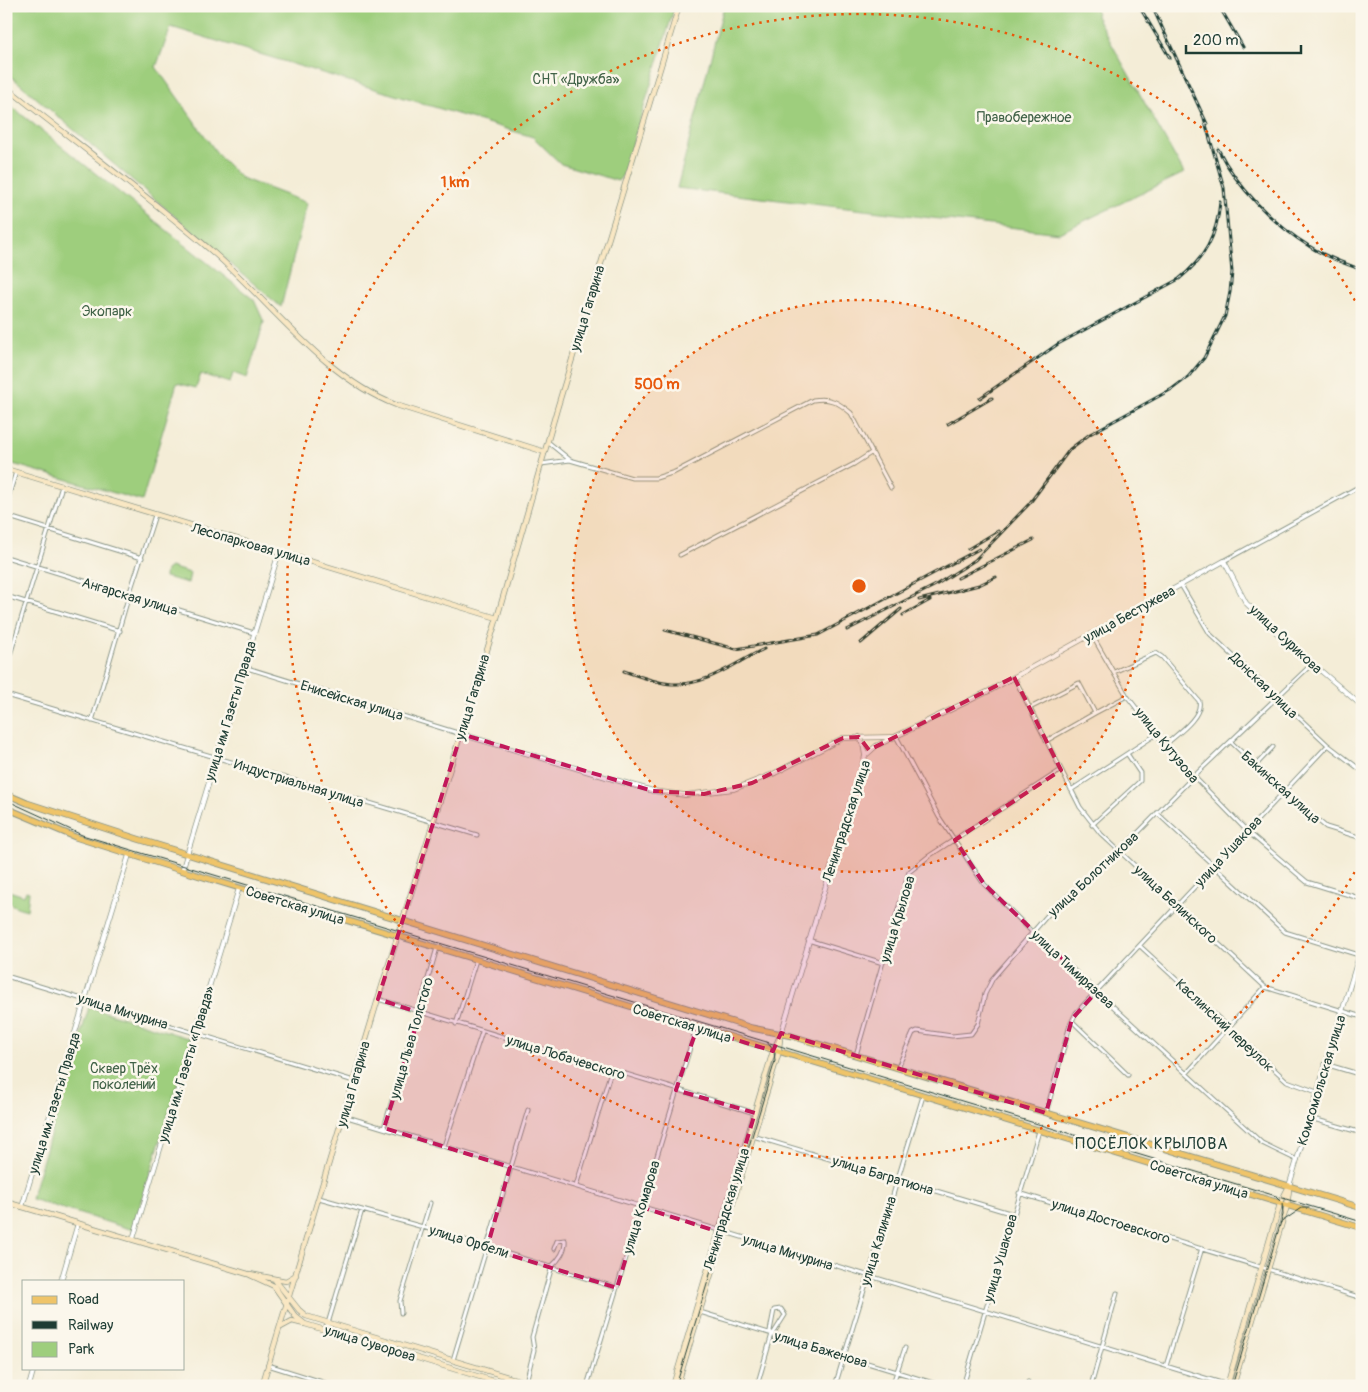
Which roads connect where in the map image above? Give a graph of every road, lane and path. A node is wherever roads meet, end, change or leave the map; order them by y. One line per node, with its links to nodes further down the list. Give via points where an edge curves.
1 (679, 6): 3 (main road, улица Гагарина)
2 (6, 87): 4 (main road, via 212,252 346,378 389,402)
3 (548, 442): 4 (main road, улица Гагарина); 6 (street)
4 (545, 452): 7 (main road, улица Гагарина)
5 (871, 453): 6 (street, via 851,414 827,398 814,400 675,472 656,478 632,478); 12 (street); 18 (street)
6 (570, 460): 7 (street)
7 (541, 464): 27 (main road, улица Гагарина)
8 (6, 469): 9 (main road, Лесопарковая улица)
9 (16, 472): 11 (main road, Лесопарковая улица); 13 (street)
10 (1362, 485): 21 (street, улица Бестужева)
11 (62, 486): 14 (main road, Лесопарковая улица); 16 (street)
12 (890, 488)
13 (6, 504)
14 (155, 515): 17 (main road, Лесопарковая улица); 20 (street)
15 (6, 516): 16 (street)
16 (49, 529): 20 (street); 22 (street)
17 (279, 552): 27 (main road, Лесопарковая улица); 29 (street, улица им Газеты Правда)
18 (680, 555)
19 (6, 557): 22 (street, Ангарская улица)
20 (142, 558): 24 (street)
21 (1224, 561): 23 (street, улица Бестужева); 31 (street, улица Сурикова, via 1246,603)
22 (38, 567): 24 (street, Ангарская улица); 26 (street)
23 (1181, 585): 30 (street, улица Бестужева); 38 (street, Донская улица, via 1210,634)
24 (129, 595): 28 (street); 29 (street, Ангарская улица)
25 (6, 596): 26 (street)
26 (27, 603): 28 (street); 33 (street)
27 (497, 618): 43 (main road, улица Гагарина)
28 (120, 631): 42 (street)
29 (254, 633): 32 (street, улица им Газеты Правда)
30 (1092, 635): 34 (street, улица Кутузова); 35 (street, улица Бестужева)
31 (1312, 664): 38 (street, улица Болотникова); 39 (street, улица Сурикова)
32 (244, 667): 43 (street, Енисейская улица); 54 (street, улица им Газеты Правда)
33 (6, 668)
34 (1114, 672): 37 (street, улица Кутузова); 49 (street, via 1156,653 1199,701 1196,715)
35 (1014, 677): 40 (street, улица Белинского); 45 (street, улица Бестужева)
36 (6, 695): 42 (street, Индустриальная улица)
37 (1127, 696): 41 (street); 44 (street, улица Кутузова)
38 (1277, 699): 48 (street, улица Болотникова); 50 (street, Донская улица)
39 (1362, 706)
40 (1030, 708): 41 (street, via 1079,683); 47 (street, улица Белинского)
41 (1096, 712): 47 (street)
42 (92, 721): 54 (street, Индустриальная улица)
43 (461, 734): 46 (street, via 654,791 685,795 734,790 843,738); 64 (main road, улица Гагарина)
44 (1157, 734): 49 (street, улица Кутузова); 52 (street)
45 (895, 736): 46 (street); 53 (street, Ленинградская улица); 69 (street, улица Тимирязева)
46 (859, 737): 53 (street)
47 (1046, 741): 56 (street, улица Белинского)
48 (1231, 742): 55 (street, Бакинская улица); 58 (street, улица Болотникова)
49 (1165, 745): 58 (street, улица Кутузова)
50 (1328, 746): 57 (street, Донская улица); 60 (street, улица Ушакова)
51 (1273, 747): 55 (street)
52 (1128, 755): 59 (street); 65 (street, via 1140,773 1140,781)
53 (864, 756): 81 (street, Ленинградская улица)
54 (216, 757): 64 (street, Индустриальная улица); 71 (street, улица им Газеты Правда)
55 (1256, 765): 60 (street, Бакинская улица)
56 (1061, 770): 59 (street, улица Белинского); 69 (street, улица Крылова)
57 (1362, 771)
58 (1193, 778): 63 (street, улица Болотникова); 66 (street, улица Кутузова)
59 (1071, 790): 65 (street, улица Белинского)
60 (1284, 792): 66 (street, улица Ушакова); 68 (street, Бакинская улица, via 1326,827)
61 (6, 794): 71 (main road, Советская улица)
62 (6, 808): 72 (main road, Советская улица)
63 (1158, 813): 70 (street, улица Болотникова); 73 (street)
64 (433, 823): 67 (street, Индустриальная улица); 78 (main road, улица Гагарина)
65 (1092, 825): 70 (street, улица Белинского)
66 (1247, 831): 73 (street, улица Ушакова); 76 (street, улица Кутузова, via 1306,882)
67 (477, 836)
68 (1362, 838)
69 (955, 840): 79 (street, улица Тимирязева, via 984,884); 87 (street, улица Крылова, via 909,872)
70 (1120, 851): 77 (street, улица Белинского); 79 (street, улица Болотникова, via 1052,910)
71 (188, 853): 74 (street, улица им Газеты Правда); 78 (main road, Советская улица)
72 (129, 855): 74 (main road, Советская улица); 91 (street)
73 (1214, 865): 77 (street, улица Ушакова); 85 (street, via 1285,932)
74 (182, 871): 75 (main road, Советская улица)
75 (238, 888): 80 (main road, Советская улица); 100 (street, улица им. Газеты «Правда»)
76 (1362, 899)
77 (1177, 905): 82 (street, улица Ушакова); 89 (street, улица Белинского)
78 (403, 920): 80 (main road, улица Гагарина); 102 (main road, Советская улица, via 752,1028)
79 (1032, 932): 90 (street, улица Тимирязева); 106 (street, улица Болотникова, via 993,978 985,994 978,1024 971,1034 952,1036 917,1031 913,1033)
80 (398, 936): 84 (main road, Советская улица); 92 (main road, улица Гагарина)
81 (808, 940): 87 (street); 102 (street, Ленинградская улица)
82 (1140, 946): 90 (street, улица Ушакова); 99 (street, Каслинский переулок)
83 (1362, 946): 85 (street, Комсомольская улица)
84 (437, 948): 86 (main road, Советская улица); 94 (street, улица Льва Толстого)
85 (1360, 956): 93 (street, Комсомольская улица)
86 (476, 960): 97 (street); 98 (main road, Советская улица)
87 (883, 964): 104 (street, улица Крылова)
88 (6, 976): 91 (street, улица Мичурина)
89 (1265, 986): 93 (street, улица Белинского); 99 (street)
90 (1097, 991): 96 (street, улица Ушакова); 108 (street, улица Тимирязева)
91 (85, 999): 100 (street, улица Мичурина); 136 (street, улица им. газеты Правда)
92 (378, 1000): 94 (street, улица Лобачевского); 111 (main road, улица Гагарина)
93 (1342, 1010): 95 (street, улица Белинского); 105 (street, Комсомольская улица)
94 (420, 1012): 97 (street, улица Лобачевского); 120 (street, улица Льва Толстого)
95 (1362, 1016)
96 (1072, 1021): 109 (street); 117 (street, улица Ушакова)
97 (456, 1024): 101 (street, улица Лобачевского)
98 (696, 1028): 103 (main road, Советская улица); 112 (street, улица Комарова)
99 (1227, 1028): 108 (street); 113 (street, Каслинский переулок, via 1287,1081)
100 (195, 1032): 111 (street, улица Мичурина); 145 (street, улица им. Газеты «Правда»)
101 (482, 1032): 107 (street, улица Лобачевского); 124 (street)
102 (781, 1034): 103 (main road, Ленинградская улица); 104 (main road, Советская улица)
103 (776, 1052): 114 (main road, Советская улица); 116 (main road, Ленинградская улица); 123 (main road, Ленинградская улица)
104 (856, 1055): 106 (main road, Советская улица)
105 (1325, 1064): 110 (street); 113 (street, Комсомольская улица)
106 (898, 1068): 117 (main road, Советская улица)
107 (611, 1071): 112 (street, улица Лобачевского); 128 (street)
108 (1187, 1073): 125 (street, улица Тимирязева, via 1262,1143)
109 (1128, 1075)
110 (1362, 1075)
111 (354, 1081): 118 (main road, улица Гагарина)
112 (676, 1090): 116 (street, улица Лобачевского); 137 (street, улица Комарова)
113 (1317, 1092): 119 (street, Комсомольская улица)
114 (923, 1096): 121 (main road, Советская улица); 127 (street, улица Калинина)
115 (528, 1110): 126 (street)
116 (755, 1113): 144 (main road, Ленинградская улица)
117 (1046, 1113): 129 (main road, Советская улица)
118 (344, 1116): 120 (street, улица Мичурина); 131 (main road, улица Гагарина)
119 (1310, 1118): 122 (street); 125 (street, Комсомольская улица)
120 (384, 1128): 124 (street, улица Мичурина)
121 (1039, 1131): 130 (street, улица Ушакова); 134 (main road, Советская улица)
122 (1362, 1133)
123 (753, 1136): 127 (street, улица Багратиона); 144 (main road, Ленинградская улица)
124 (444, 1146): 126 (street, улица Мичурина)
125 (1297, 1160): 129 (street, Комсомольская улица)
126 (510, 1167): 128 (street, улица Мичурина); 146 (street)
127 (897, 1180): 140 (street, улица Багратиона); 154 (street, улица Калинина)
128 (576, 1186): 137 (street, улица Мичурина)
129 (1289, 1186): 134 (main road, Комсомольская улица); 135 (main road, Комсомольская улица); 138 (main road, Советская улица)
130 (1019, 1193): 140 (street, улица Ушакова); 147 (street, улица Достоевского)
131 (319, 1198): 139 (street, улица Орбели); 153 (main road, улица Гагарина)
132 (6, 1202): 136 (main road, улица Суворова)
133 (430, 1203): 142 (street)
134 (1280, 1204): 135 (main road, Советская улица); 150 (main road, Комсомольская улица)
135 (1287, 1206): 143 (main road, Советская улица); 151 (main road, Комсомольская улица)
136 (22, 1207): 141 (main road, улица Суворова)
137 (641, 1207): 144 (street, улица Мичурина); 157 (street, улица Комарова)
138 (1362, 1208)
139 (362, 1210): 142 (street, улица Орбели); 165 (street)
140 (1013, 1214): 162 (street, улица Ушакова)
141 (78, 1223): 145 (main road, улица Суворова); 155 (street)
142 (423, 1227): 146 (street, улица Орбели); 164 (street, via 400,1301)
143 (1362, 1228)
144 (722, 1232): 154 (street, улица Мичурина); 163 (main road, Ленинградская улица); 188 (main road, Ленинградская улица)
145 (133, 1239): 152 (main road, улица Суворова)
146 (487, 1248): 149 (street, улица Орбели); 173 (street)
147 (1202, 1248): 150 (street, улица Достоевского); 176 (street)
148 (554, 1249): 149 (street, via 557,1240 565,1240 558,1262)
149 (552, 1266): 157 (street, улица Орбели); 180 (street, via 532,1337 533,1355)
150 (1262, 1266): 151 (street, улица Достоевского); 181 (main road, Комсомольская улица)
151 (1268, 1269): 160 (street, улица Достоевского); 181 (main road, Комсомольская улица)
152 (248, 1274): 156 (main road, улица Суворова); 161 (main road, улица Суворова, via 274,1286)
153 (297, 1275): 156 (main road, улица Суворова, via 286,1281); 159 (main road, улица Гагарина)
154 (867, 1276): 162 (street, улица Мичурина); 172 (street, улица Калинина)
155 (61, 1280)
156 (275, 1280): 159 (main road, улица Суворова)
157 (617, 1288): 187 (street, улица Комарова)
158 (1117, 1293): 170 (street)
159 (290, 1297): 161 (main road, улица Гагарина); 165 (main road, улица Суворова, via 302,1314)
160 (1362, 1298)
161 (288, 1305): 166 (main road, улица Суворова); 167 (main road, улица Гагарина)
162 (985, 1310): 170 (street, улица Мичурина); 194 (street, улица Ушакова)
163 (700, 1312): 169 (street, улица Баженова); 189 (main road, Ленинградская улица)
164 (401, 1313)
165 (328, 1322): 168 (street); 173 (main road, улица Суворова)
166 (305, 1324): 167 (main road, via 292,1321); 168 (main road, улица Суворова)
167 (280, 1328): 175 (main road, улица Гагарина)
168 (326, 1330): 178 (main road, улица Суворова)
169 (772, 1334): 169 (street, via 772,1314 774,1310 781,1309 784,1319); 172 (street, улица Баженова); 190 (street)
170 (1103, 1346): 176 (street, улица Мичурина); 195 (street)
171 (905, 1348): 179 (street)
172 (844, 1356): 179 (street, улица Баженова); 191 (street, улица Калинина)
173 (453, 1360): 174 (main road, улица Суворова)
174 (463, 1363): 178 (main road); 180 (main road, улица Суворова)
175 (268, 1365): 183 (main road, улица Гагарина); 184 (street)
176 (1166, 1366): 181 (street, улица Мичурина)
177 (33, 1370): 182 (street)
178 (461, 1371): 185 (main road, улица Суворова)
179 (896, 1372): 192 (street); 193 (street, улица Баженова)
180 (526, 1382): 186 (main road, улица Суворова)
181 (1230, 1385)
182 (29, 1386)
183 (262, 1386)
184 (335, 1386)
185 (510, 1386)
186 (538, 1386)
187 (587, 1386)
188 (672, 1386)
189 (677, 1386)
190 (757, 1386)
191 (835, 1386)
192 (892, 1386)
193 (943, 1386)
194 (963, 1386)
195 (1091, 1386)

